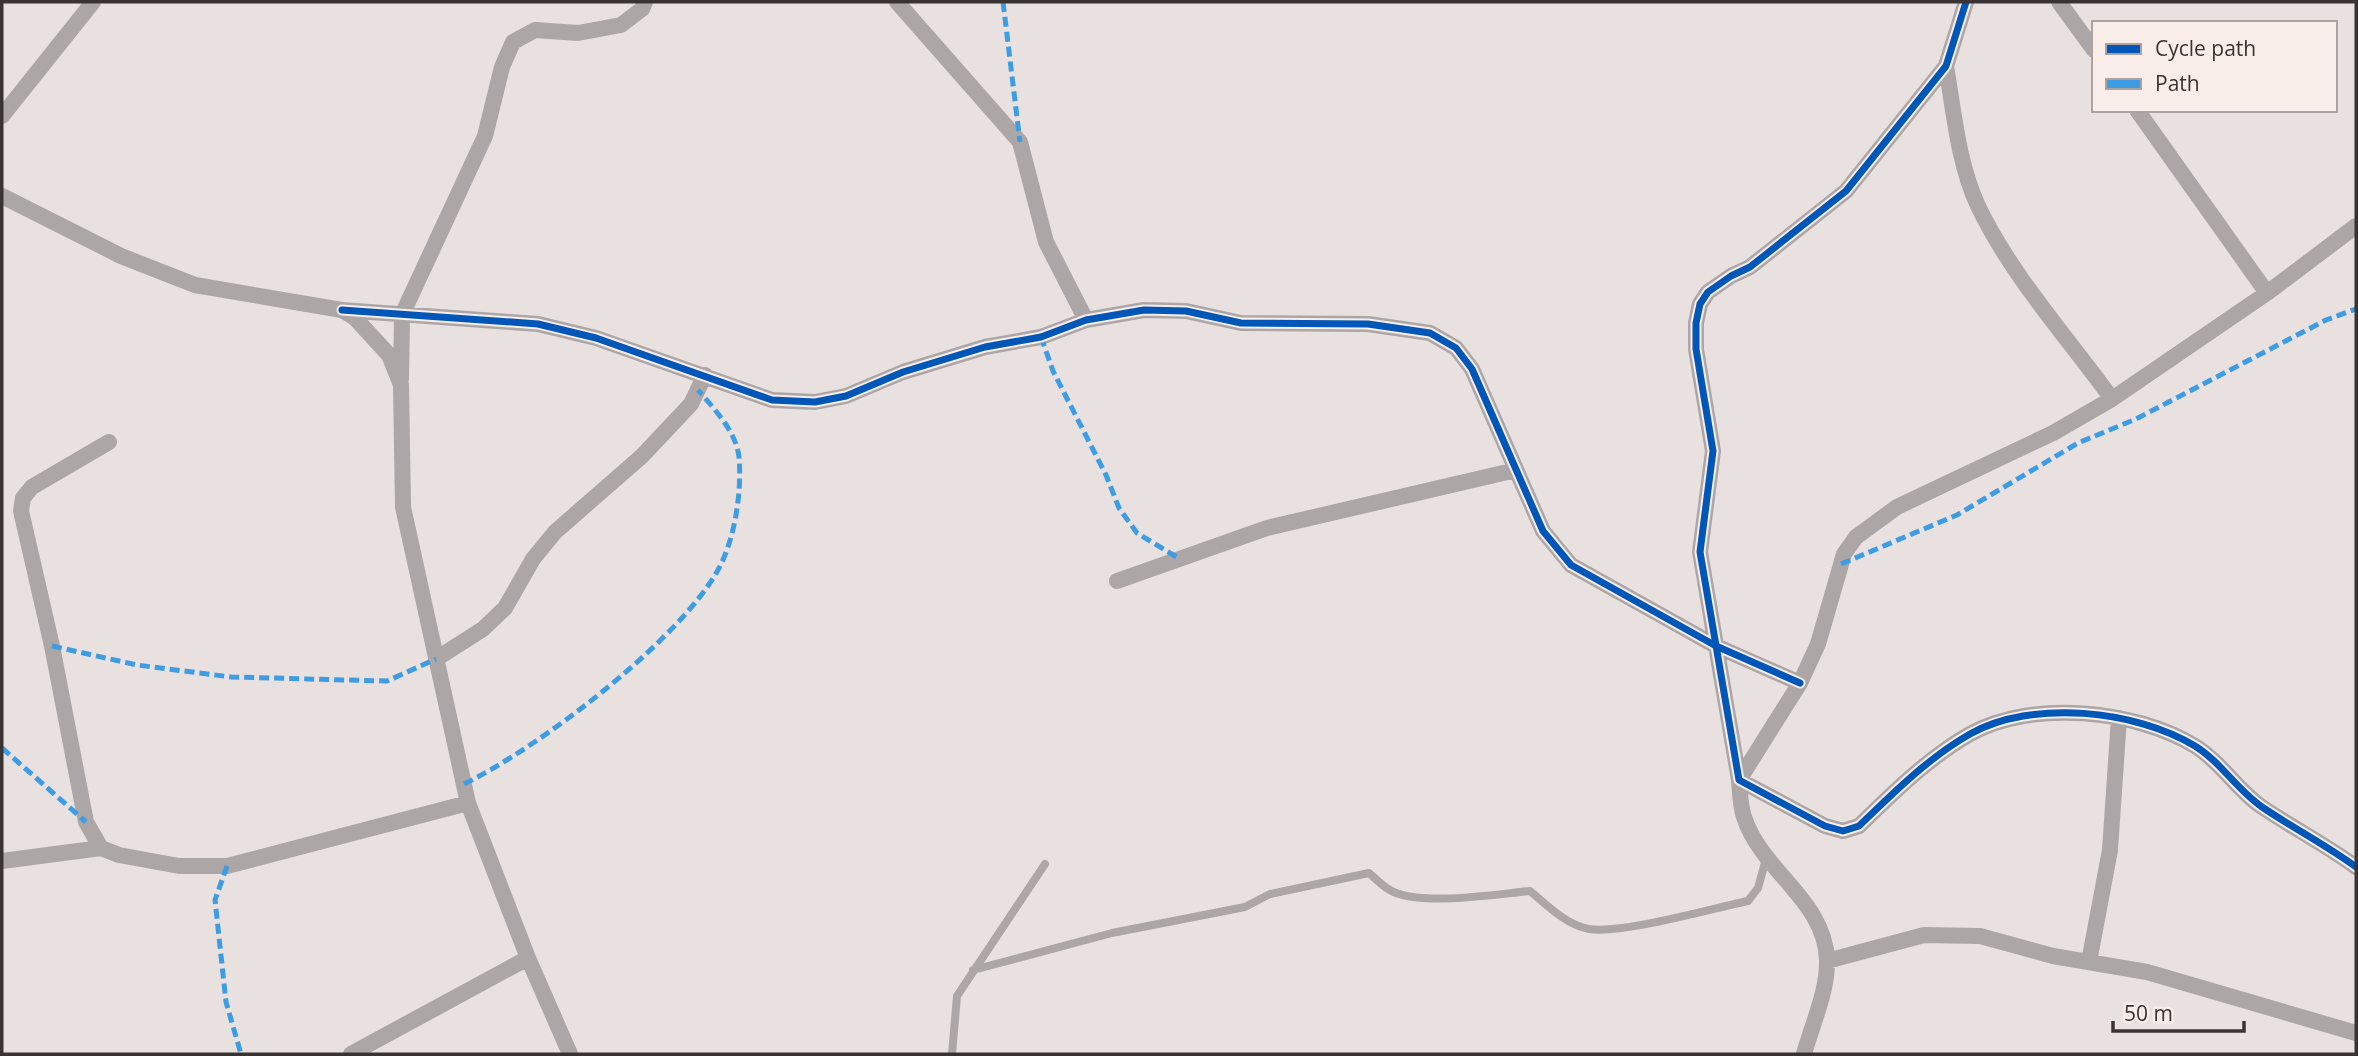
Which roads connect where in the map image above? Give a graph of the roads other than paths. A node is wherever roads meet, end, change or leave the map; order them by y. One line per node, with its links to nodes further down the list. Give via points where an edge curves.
1 (93, 2): 9 (street)
2 (645, 2): 14 (street, via 621,25 578,33 535,30 513,42 485,136)
3 (897, 2): 15 (street, via 1020,142 1046,242)
4 (1966, 2): 7 (street)
5 (2059, 2): 6 (street)
6 (2092, 47)
7 (1946, 66): 18 (street, via 1960,148 1977,204 1997,240); 22 (street, via 1846,191 1750,267 1708,292 1700,304 1696,349 1713,451 1700,552)
8 (2138, 112): 12 (street)
9 (2, 116)
10 (3, 200): 13 (street, via 195,285)
11 (2356, 226): 12 (street)
12 (2267, 293): 18 (street)
13 (342, 310): 14 (street); 17 (street, via 390,355)
14 (402, 315): 16 (street, via 538,324 596,338); 17 (street)
15 (1086, 320): 16 (street, via 815,402 772,400); 20 (street, via 1144,310 1186,311 1241,323 1368,324 1430,333 1456,348 1472,369)
16 (705, 375): 23 (street, via 691,404 659,439 548,541 505,608 483,629)
17 (401, 385): 23 (street, via 403,507)
18 (2112, 399): 24 (street, via 2053,433 1897,508 1856,537 1844,554 1818,644)
19 (109, 442): 28 (street, via 32,487 23,498 21,511 86,822)
20 (1516, 470): 21 (street, via 1267,528); 22 (street, via 1543,531 1571,565)
21 (1117, 581)
22 (1716, 646): 24 (street); 26 (street)
23 (436, 659): 27 (street)
24 (1800, 683): 26 (street)
25 (2119, 718): 26 (street, via 2053,713 1992,724 1937,756 1859,826 1843,831); 32 (street, via 2175,734 2199,748 2263,808); 35 (street, via 2110,850)
26 (1739, 780): 29 (street, via 1744,818)
27 (468, 803): 28 (street, via 227,866 179,866); 33 (street)
28 (101, 848): 30 (street)
29 (1767, 856): 34 (street, via 1821,925); 36 (lane, via 1758,888 1748,901 1619,927 1588,929 1567,921 1530,891 1415,897 1391,891 1369,873 1270,894 1245,907 1112,933)
30 (2, 861)
31 (1045, 864): 36 (lane)
32 (2356, 867)
33 (527, 958): 38 (street); 39 (street)
34 (1827, 961): 35 (street, via 1924,935 1951,933); 41 (street)
35 (2089, 962): 37 (street, via 2147,972)
36 (973, 970): 40 (lane, via 957,996)
37 (2356, 1033)
38 (351, 1054)
39 (570, 1054)
40 (952, 1054)
41 (1804, 1054)

